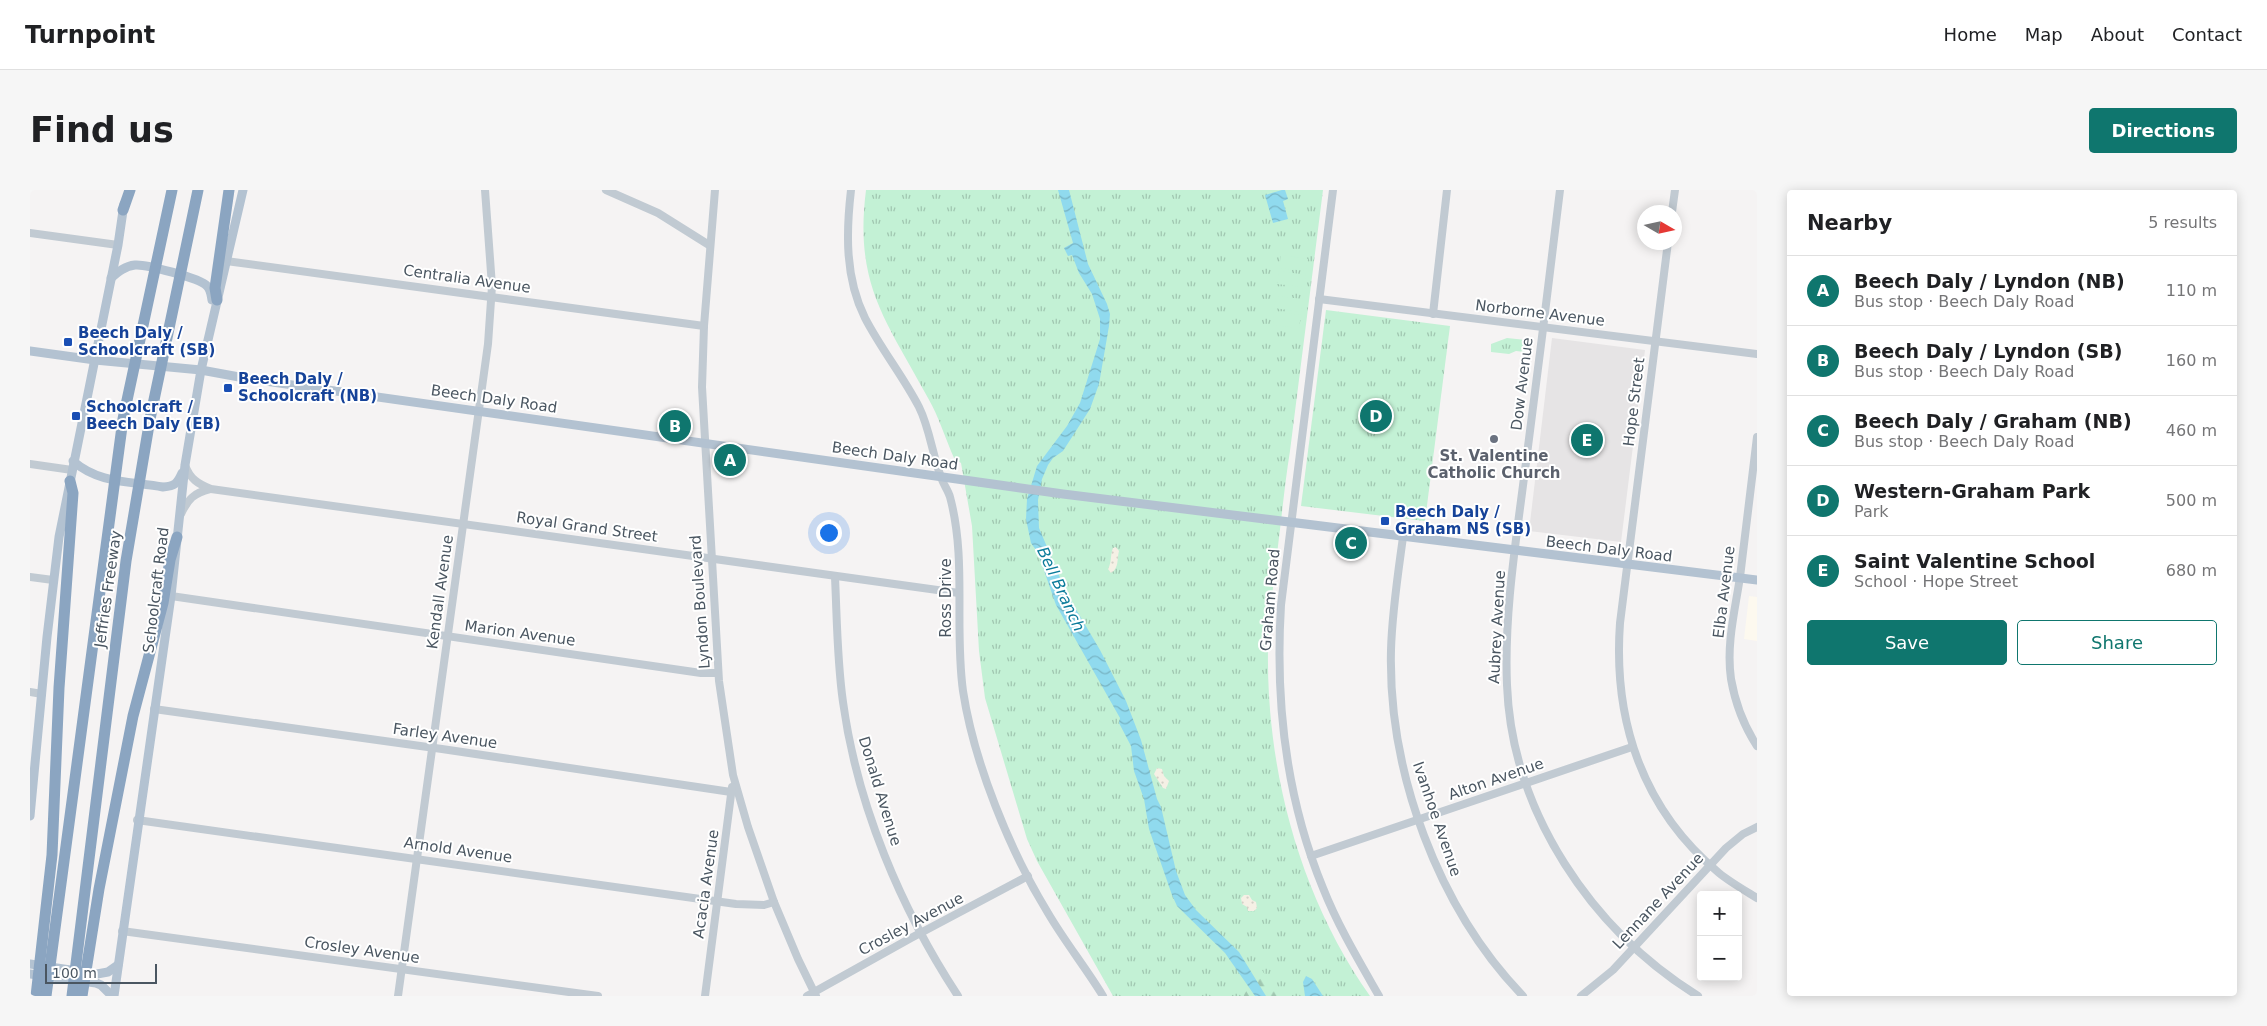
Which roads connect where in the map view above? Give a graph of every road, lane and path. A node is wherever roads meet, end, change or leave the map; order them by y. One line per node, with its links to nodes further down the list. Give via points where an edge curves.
1 (126, 190): 16 (main road)
2 (130, 190): 16 (highway)
3 (172, 190): 91 (highway, Jeffries Freeway, via 123,419)
4 (198, 190): 92 (highway, Jeffries Freeway, via 150,419 126,561)
5 (229, 190): 25 (highway, via 215,288)
6 (243, 190): 21 (main road, Schoolcraft Road)
7 (485, 190): 23 (street, Kendall Avenue)
8 (606, 190): 18 (street, via 658,213)
9 (714, 190): 18 (street, Lyndon Boulevard)
10 (851, 190): 41 (street, Ross Drive, via 848,238 854,291 869,326 918,406)
11 (1333, 190): 24 (street, Graham Road)
12 (1447, 190): 27 (street)
13 (1560, 190): 29 (street, Dow Avenue)
14 (1674, 190): 15 (street)
15 (1673, 205)
16 (123, 210): 19 (main road)
17 (30, 233): 19 (street)
18 (710, 244): 28 (street, Lyndon Boulevard)
19 (118, 245): 22 (main road)
20 (1667, 250): 30 (street, Hope Street)
21 (226, 261): 23 (street, Centralia Avenue); 25 (main road, Schoolcraft Road)
22 (111, 278): 26 (main road, via 125,267 136,264 195,278 211,292); 33 (main road)
23 (492, 297): 28 (street, Centralia Avenue); 35 (street, Kendall Avenue)
24 (1320, 299): 27 (street, Norborne Avenue); 44 (street, Graham Road)
25 (217, 300): 26 (main road, Schoolcraft Road)
26 (214, 313): 34 (main road, Schoolcraft Road)
27 (1433, 314): 29 (street, Norborne Avenue)
28 (704, 326): 37 (street, Lyndon Boulevard, via 702,387)
29 (1543, 327): 30 (street, Norborne Avenue); 48 (street, Dow Avenue)
30 (1655, 341): 32 (street, Norborne Avenue); 50 (street, Hope Street)
31 (30, 351): 33 (main road, Beech Daly Road)
32 (1757, 354)
33 (95, 360): 34 (main road, Beech Daly Road); 40 (main road)
34 (201, 370): 35 (main road, Beech Daly Road); 39 (main road, Schoolcraft Road)
35 (478, 410): 37 (main road, Beech Daly Road); 45 (street, Kendall Avenue)
36 (1757, 437): 53 (street, Elba Avenue)
37 (705, 442): 41 (main road, Beech Daly Road); 49 (street, Lyndon Boulevard)
38 (30, 464): 40 (street)
39 (185, 465): 40 (main road, via 173,486 97,477 83,470); 42 (street, Royal Grand Street, via 195,481); 43 (main road, Schoolcraft Road)
40 (72, 471): 54 (main road); 90 (highway, via 54,820)
41 (941, 477): 44 (main road, Beech Daly Road); 56 (street, Ross Drive, via 955,520 960,553)
42 (211, 488): 43 (street, via 195,493); 45 (street, Royal Grand Street)
43 (180, 518): 46 (main road, Schoolcraft Road)
44 (1291, 523): 47 (main road, Beech Daly Road); 74 (street, Graham Road, via 1281,605 1280,700 1290,775)
45 (464, 524): 49 (street, Royal Grand Street); 58 (street, Kendall Avenue)
46 (177, 537): 57 (main road, Schoolcraft Road); 93 (highway, via 133,716)
47 (1403, 537): 48 (main road, Beech Daly Road); 71 (street, Ivanhoe Avenue, via 1392,633 1393,703 1400,754)
48 (1516, 552): 50 (main road, Beech Daly Road); 67 (street, Aubrey Avenue, via 1507,636 1507,686 1512,733)
49 (710, 558): 52 (street, Royal Grand Street); 59 (street, Lyndon Boulevard)
50 (1627, 565): 53 (main road, Beech Daly Road); 64 (street, Hope Street, via 1618,670 1623,712)
51 (30, 577): 54 (street)
52 (835, 577): 56 (street, Royal Grand Street); 82 (street, Donald Avenue, via 838,654 852,749 878,836 898,887)
53 (1740, 578): 55 (main road, Beech Daly Road); 63 (street, Elba Avenue, via 1732,634 1731,678 1739,710)
54 (53, 580): 61 (main road)
55 (1757, 580)
56 (959, 593): 77 (street, Ross Drive, via 961,673 969,717 993,798)
57 (171, 596): 58 (street, Marion Avenue); 62 (main road, Schoolcraft Road)
58 (448, 636): 59 (street, Marion Avenue); 65 (street, Kendall Avenue)
59 (718, 673): 66 (street, Lyndon Boulevard)
60 (30, 692): 61 (street)
61 (42, 694): 69 (main road)
62 (154, 709): 65 (street, Farley Avenue); 72 (main road, Schoolcraft Road)
63 (1757, 746)
64 (1632, 747): 67 (street, Alton Avenue); 76 (street, Hope Street, via 1663,810)
65 (433, 748): 68 (street, Farley Avenue); 75 (street, Kendall Avenue)
66 (733, 775): 68 (street, Acacia Avenue); 80 (street, Lyndon Boulevard)
67 (1527, 783): 71 (street, Alton Avenue); 83 (street, Aubrey Avenue, via 1545,828 1570,872 1603,917)
68 (731, 792): 79 (street, Acacia Avenue)
69 (31, 805): 70 (main road)
70 (30, 816)
71 (1419, 819): 74 (street, Alton Avenue); 101 (street, Ivanhoe Avenue, via 1443,882 1455,903 1483,946)
72 (137, 820): 75 (street, Arnold Avenue); 81 (main road, Schoolcraft Road)
73 (1757, 826): 76 (street, Lennane Avenue, via 1732,842)
74 (1311, 856): 100 (street, Graham Road, via 1335,917)
75 (417, 858): 79 (street, Arnold Avenue); 86 (street, Kendall Avenue)
76 (1710, 865): 78 (street, Hope Street); 83 (street, Lennane Avenue)
77 (1028, 876): 82 (street, Crosley Avenue); 99 (street, Ross Drive, via 1049,916)
78 (1757, 898)
79 (717, 901): 80 (street, Arnold Avenue, via 747,905); 97 (street, Acacia Avenue)
80 (774, 902): 89 (street, Lyndon Boulevard)
81 (122, 931): 85 (main road, Schoolcraft Road); 86 (street, Crosley Avenue)
82 (922, 933): 89 (street, Crosley Avenue); 98 (street, Donald Avenue)
83 (1634, 947): 102 (street, Lennane Avenue, via 1602,980); 103 (street, Aubrey Avenue)
84 (31, 964): 88 (main road)
85 (118, 965): 88 (main road); 94 (main road, Schoolcraft Road)
86 (402, 970): 95 (street, Kendall Avenue); 96 (street, Crosley Avenue)
87 (31, 974): 88 (main road)
88 (96, 978): 94 (main road)
89 (813, 995)
90 (36, 996)
91 (46, 996)
92 (72, 996)
93 (82, 996)
94 (113, 996)
95 (398, 996)
96 (598, 996)
97 (705, 996)
98 (958, 996)
99 (1104, 996)
100 (1379, 996)
101 (1523, 996)
102 (1581, 996)
103 (1698, 996)

